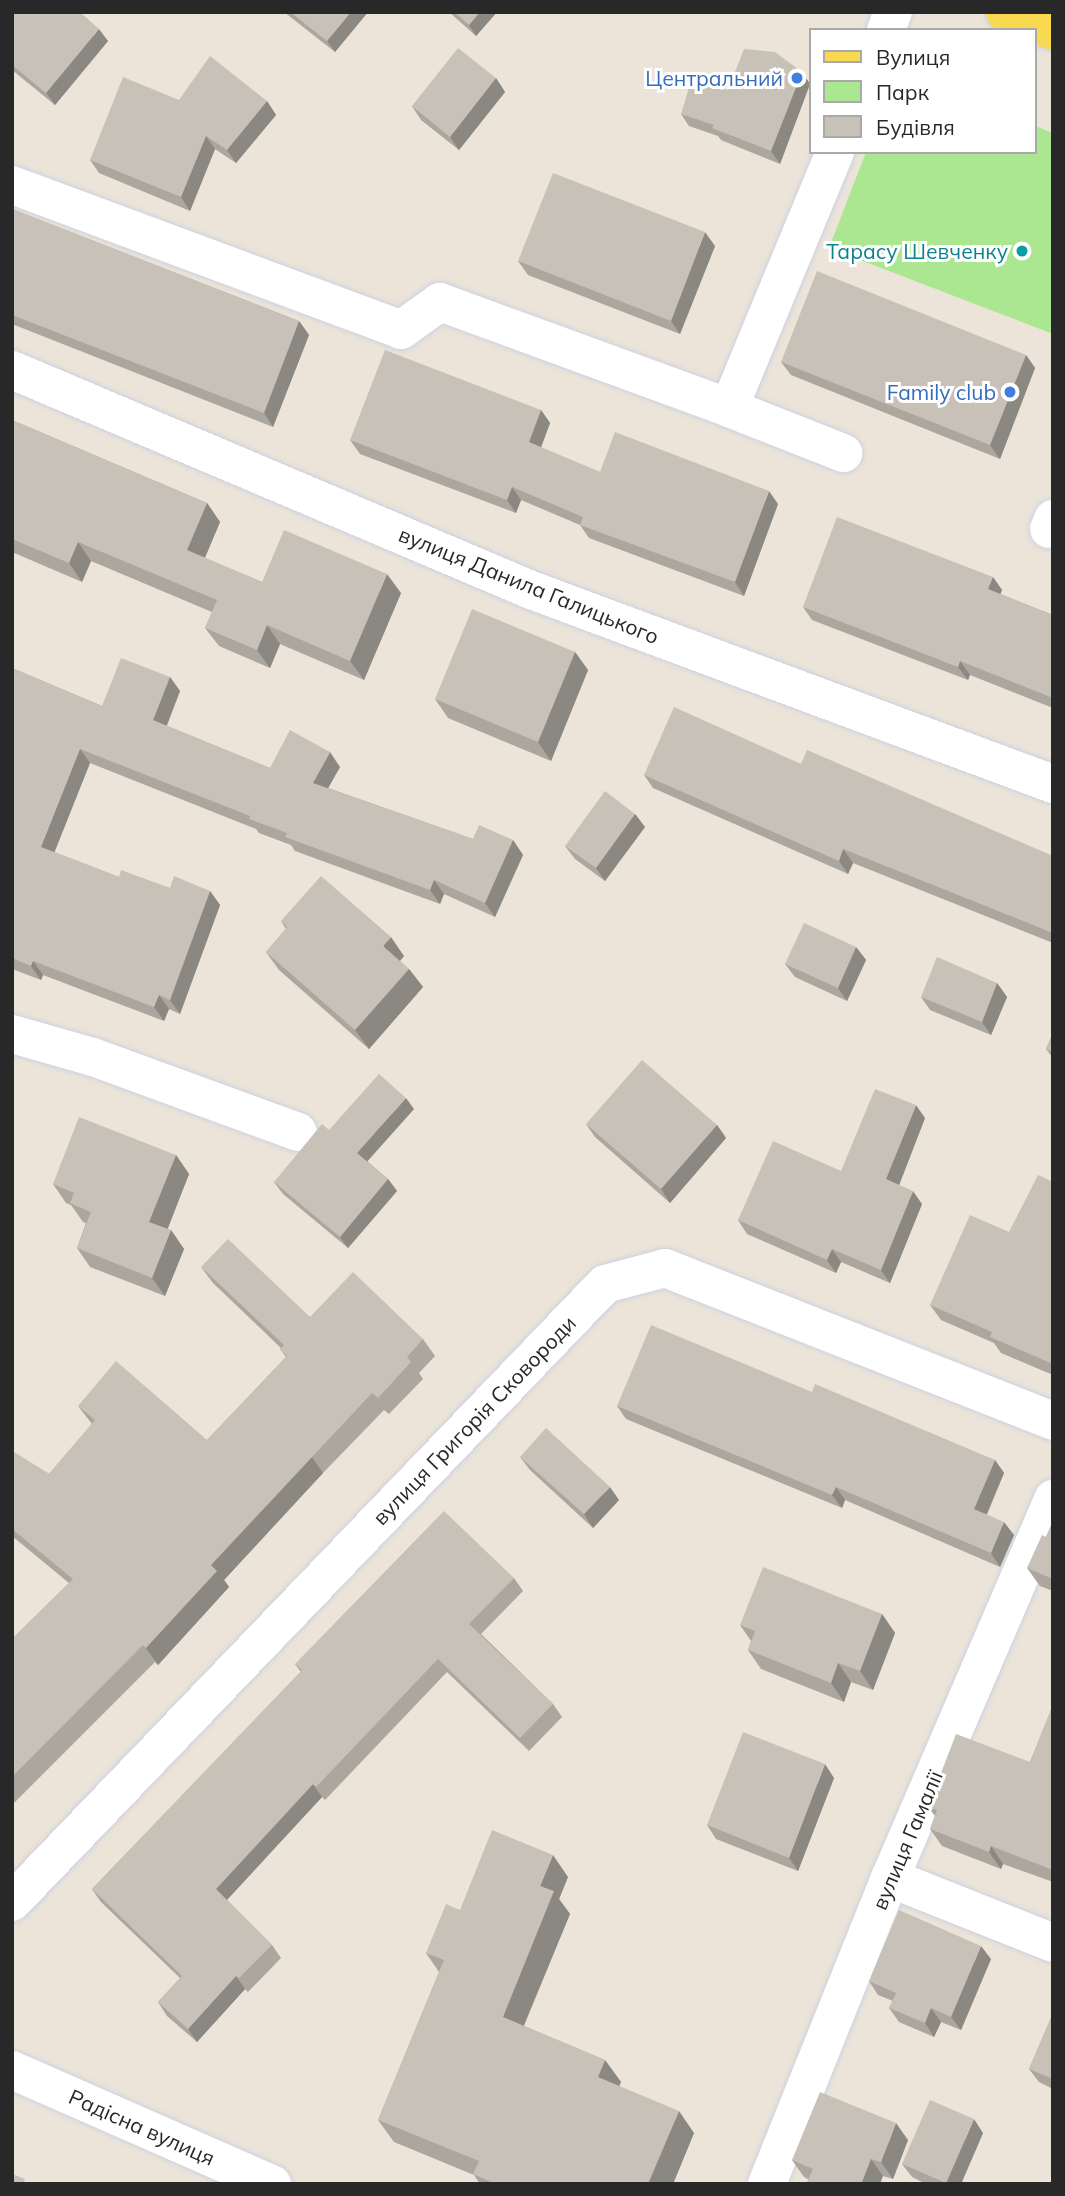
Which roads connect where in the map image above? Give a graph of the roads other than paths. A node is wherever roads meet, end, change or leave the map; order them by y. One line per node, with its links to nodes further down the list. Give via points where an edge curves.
1 (1005, 12): 2 (main road)
2 (1053, 31)
3 (834, 154): 6 (street)
4 (12, 185): 6 (street, via 401,330 440,302)
5 (12, 370): 8 (street, вулиця Данила Галицького, via 531,590)
6 (729, 408): 7 (street)
7 (843, 453)
8 (1053, 784)
9 (12, 1034): 10 (street, via 93,1057)
10 (298, 1132)
11 (1053, 1421): 14 (street, вулиця Григорія Сковороди, via 664,1268 605,1284)
12 (1053, 1499): 13 (street, вулиця Гамалії)
13 (890, 1878): 15 (street); 18 (street, вулиця Гамалії)
14 (12, 1902)
15 (1053, 1943)
16 (12, 2070): 17 (street, Радісна вулиця)
17 (272, 2184)
18 (767, 2184)

